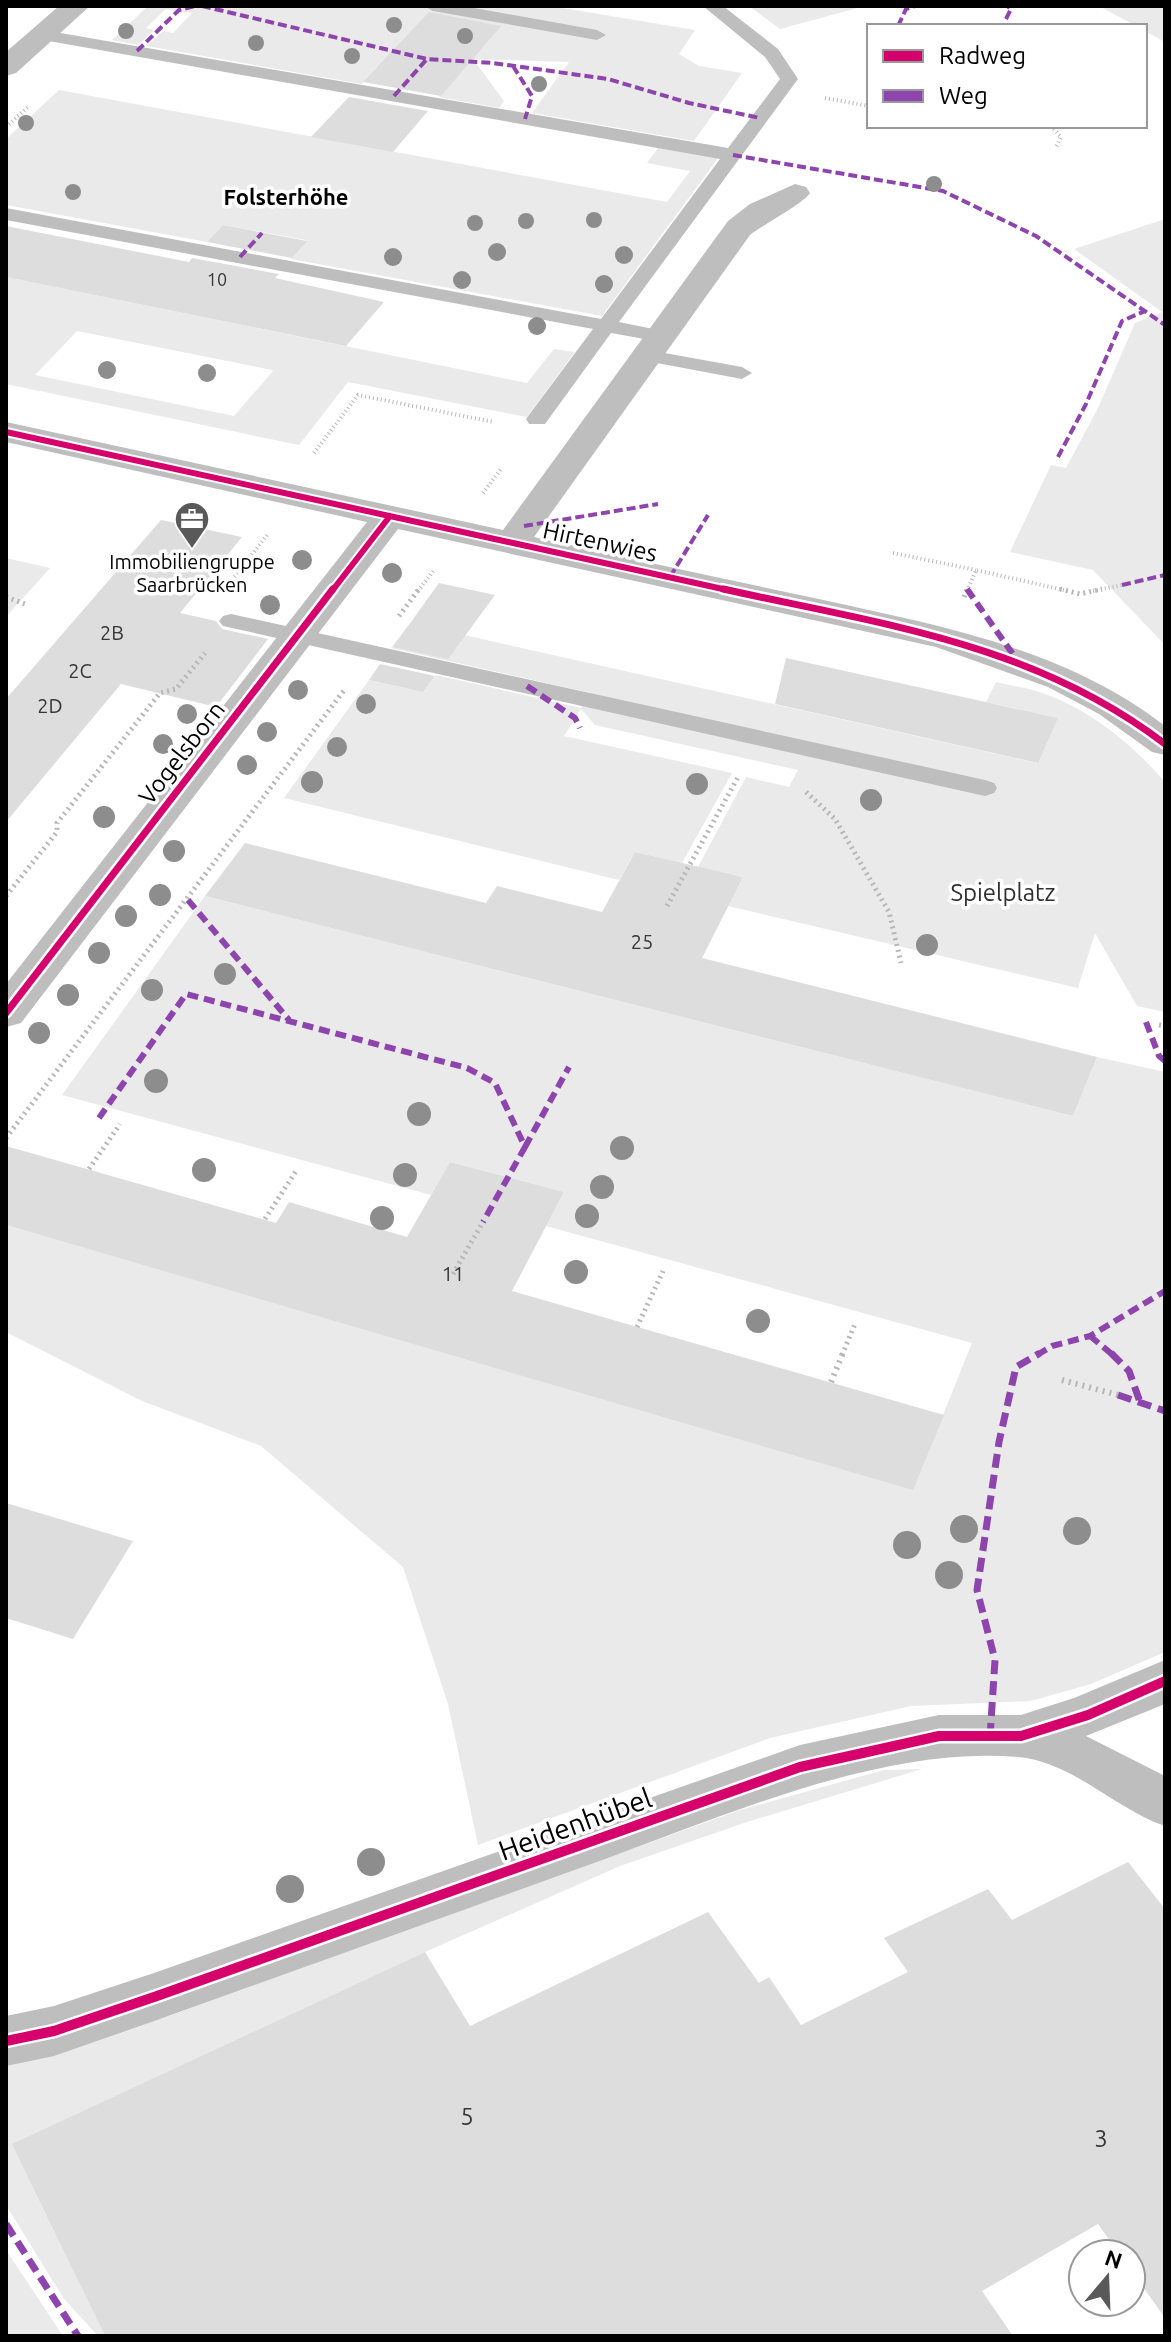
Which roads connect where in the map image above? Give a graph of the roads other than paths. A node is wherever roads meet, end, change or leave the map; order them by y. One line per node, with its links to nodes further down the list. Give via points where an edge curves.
1 (76, 6): 4 (street)
2 (433, 6): 5 (lane)
3 (712, 6): 7 (lane, via 772,53 789,79)
4 (43, 35): 6 (street); 7 (lane)
5 (597, 35)
6 (6, 67)
7 (733, 155): 10 (lane)
8 (795, 193): 11 (street, Hirtenwies, via 739,228)
9 (6, 214): 10 (lane)
10 (606, 325): 11 (lane); 13 (lane)
11 (654, 346): 12 (lane); 16 (street, Hirtenwies)
12 (742, 373)
13 (537, 419)
14 (6, 432): 15 (street, Hirtenwies)
15 (390, 516): 16 (street, Hirtenwies); 18 (street, Vogelsborn)
16 (512, 543): 19 (street, Hirtenwies, via 982,649 1096,693)
17 (231, 621): 18 (lane)
18 (298, 636): 20 (lane); 21 (street, Vogelsborn)
19 (1165, 744)
20 (985, 788)
21 (6, 1013)
22 (1165, 1681): 23 (street, Heidenhübel, via 1088,1715)
23 (1021, 1736): 24 (street, Heidenhübel, via 1072,1750 1132,1780); 25 (street, Heidenhübel, via 939,1736 800,1767 157,1996 54,2031)
24 (1165, 1804)
25 (6, 2041)

